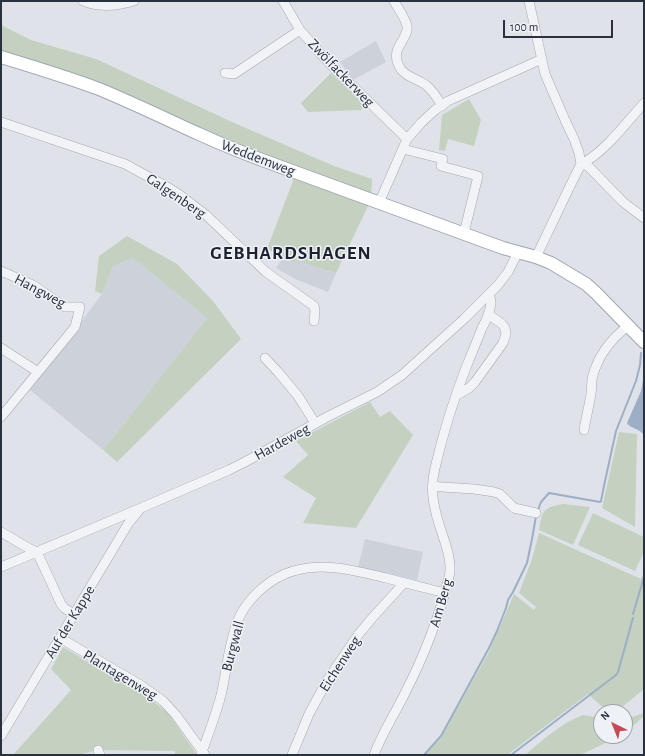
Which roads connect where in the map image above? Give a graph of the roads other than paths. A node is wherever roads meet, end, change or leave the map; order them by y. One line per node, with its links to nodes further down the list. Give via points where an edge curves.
1 (83, 1): 2 (street, via 114,6)
2 (134, 1)
3 (283, 1): 6 (street, Zwölfackerweg)
4 (394, 1): 11 (street, via 407,28 397,49 399,68 428,87)
5 (529, 1): 8 (street)
6 (300, 30): 9 (street, via 234,74); 13 (street, Zwölfackerweg, via 334,68)
7 (1, 57): 16 (main road, Weddemweg, via 99,89 236,150)
8 (542, 59): 11 (street, via 471,90); 15 (street)
9 (225, 73)
10 (644, 103): 15 (street, via 597,154)
11 (442, 106): 13 (street)
12 (1, 122): 24 (street, Galgenberg, via 125,164 169,188 206,215 266,272 312,304 315,311)
13 (406, 139): 14 (street)
14 (402, 149): 16 (street); 18 (street, via 443,159 441,166 478,176)
15 (581, 164): 17 (street, via 588,166 623,202); 20 (street)
16 (379, 203): 18 (main road, Weddemweg)
17 (644, 218)
18 (464, 233): 19 (main road, Weddemweg)
19 (518, 252): 20 (main road, Weddemweg); 22 (street, Hardeweg, via 508,272)
20 (536, 257): 25 (main road, Weddemweg, via 586,284)
21 (1, 271): 29 (street, Hangweg, via 33,285 65,307 80,307 75,327)
22 (489, 294): 23 (street, Am Berg, via 491,302); 32 (street, Hardeweg, via 402,375 377,392)
23 (488, 314): 30 (street, Am Berg); 30 (street, via 505,328 503,343 475,382)
24 (314, 321)
25 (628, 326): 26 (main road, Weddemweg); 33 (street, via 615,336 602,353 593,376)
26 (644, 342)
27 (1, 348): 29 (street)
28 (265, 358): 32 (street, via 298,396)
29 (38, 372): 31 (street)
30 (457, 395): 34 (street, Am Berg, via 438,454)
31 (1, 417)
32 (315, 423): 35 (street, Hardeweg, via 243,463)
33 (584, 430)
34 (432, 486): 36 (street, via 494,492 500,494 514,508); 41 (street, Am Berg, via 436,514 449,559 450,575)
35 (140, 508): 38 (street, Hardeweg); 42 (street, Auf der Kappe)
36 (536, 514)
37 (1, 532): 38 (street)
38 (37, 552): 39 (street, Hardeweg); 42 (street, via 61,604)
39 (1, 567)
40 (404, 583): 41 (street, Burgwall); 45 (street, Burgwall, via 344,569 316,567 280,576 262,588 247,604 238,621 230,644 216,713); 46 (street, Eichenweg, via 358,635 328,679 309,714)
41 (445, 592): 47 (street, Am Berg, via 421,660)
42 (74, 614): 43 (street, Auf der Kappe)
43 (60, 638): 44 (street, Auf der Kappe); 45 (street, Plantagenweg, via 163,701)
44 (1, 736)
45 (203, 754)
46 (292, 755)
47 (374, 755)

